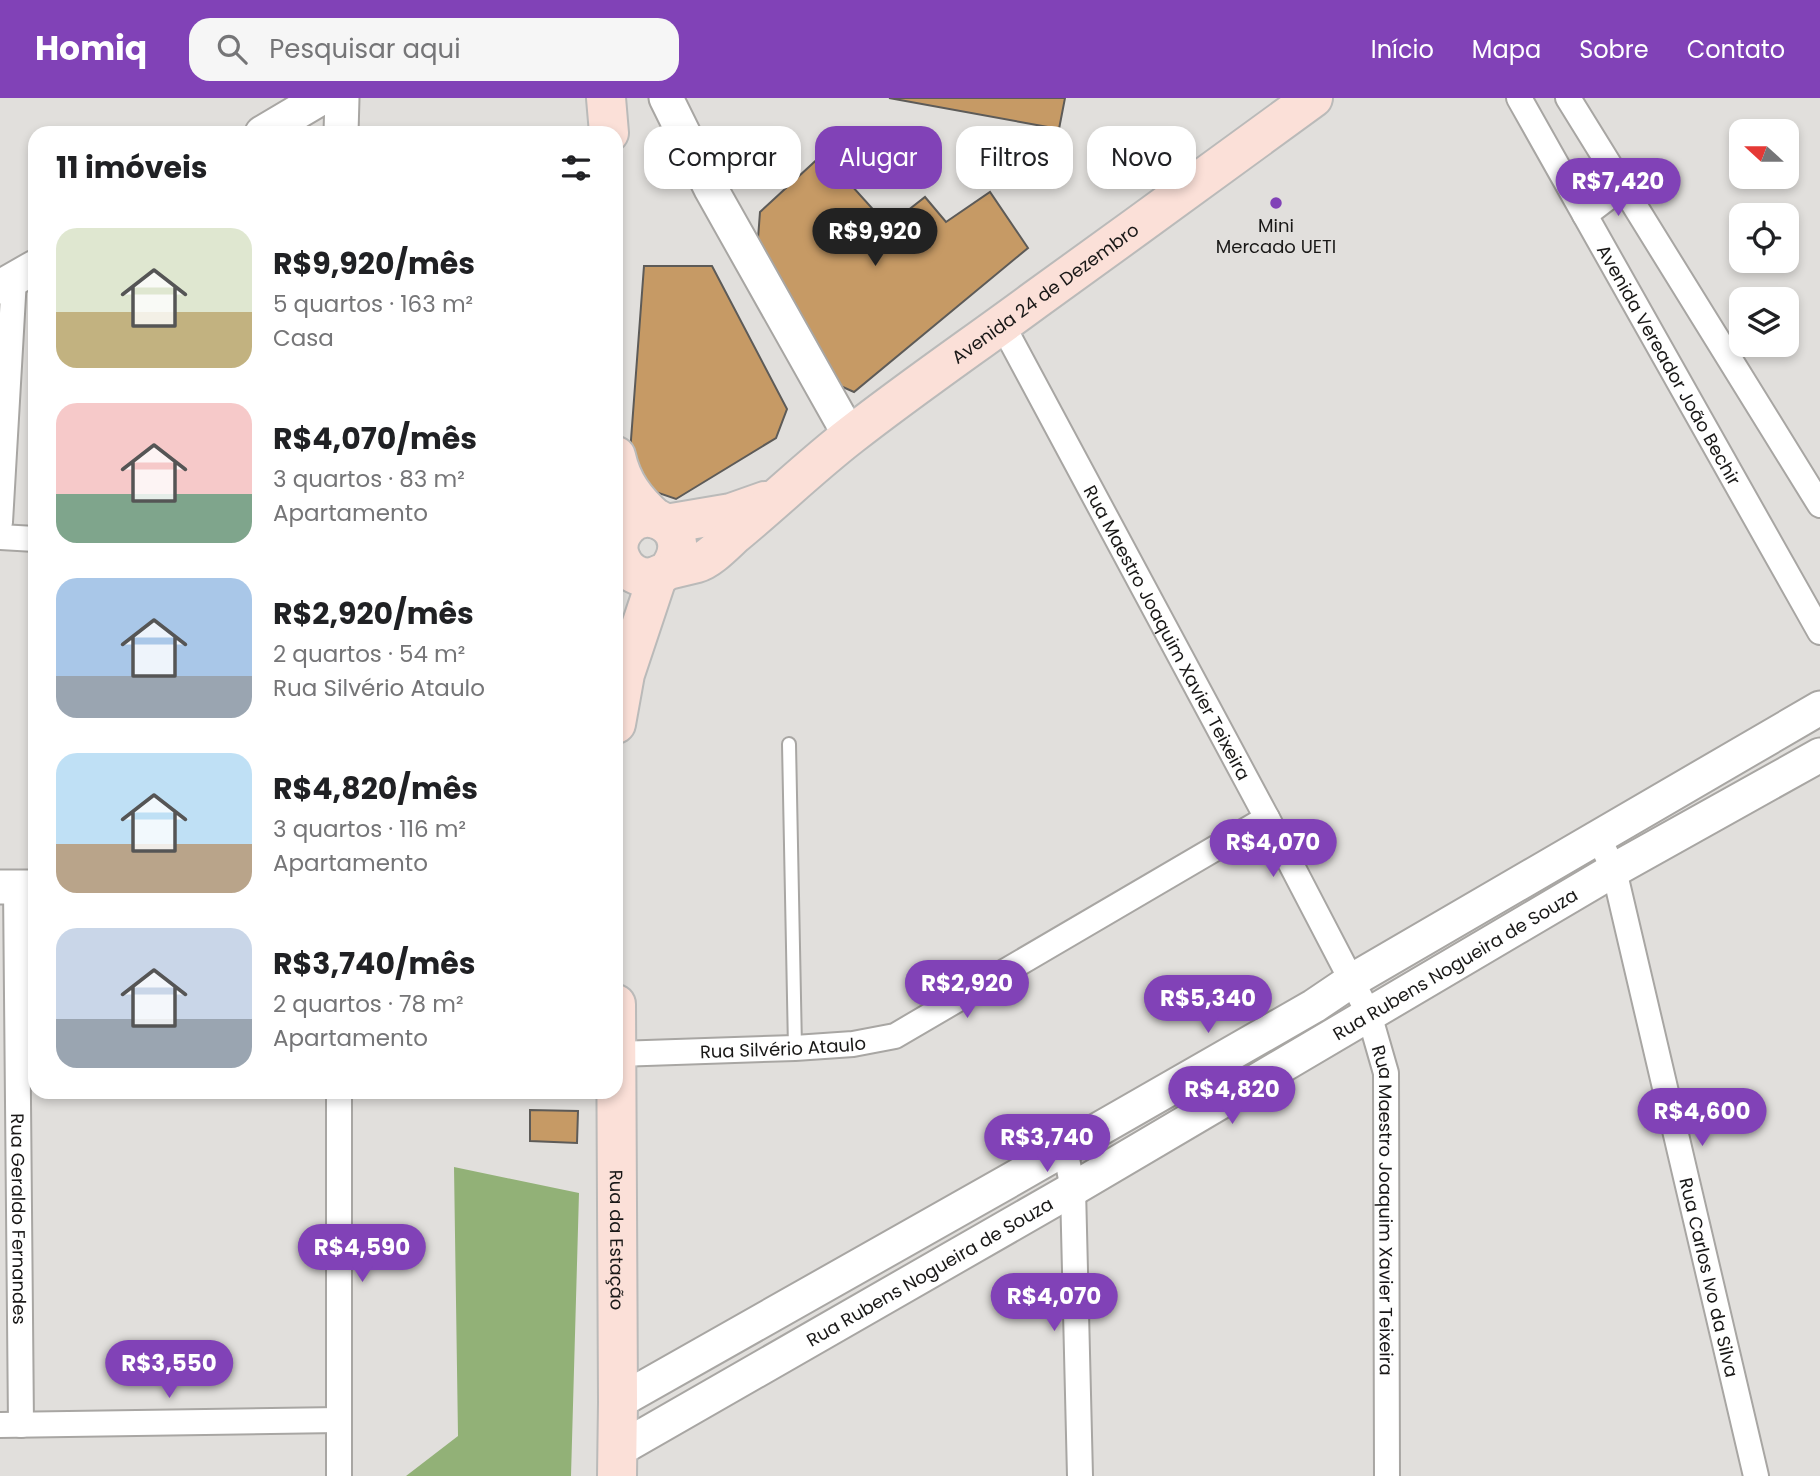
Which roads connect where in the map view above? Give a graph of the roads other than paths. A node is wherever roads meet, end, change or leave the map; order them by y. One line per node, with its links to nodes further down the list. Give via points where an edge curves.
1 (321, 98): 7 (street)
2 (342, 98): 8 (street)
3 (666, 98): 13 (street, via 711,188)
4 (1313, 98): 12 (main road, Avenida 24 de Dezembro)
5 (1519, 98): 10 (street, Avenida Vereador João Bechir)
6 (1569, 98): 9 (street)
7 (274, 126)
8 (341, 126)
9 (1623, 186): 10 (street); 16 (street)
10 (1585, 215): 24 (street, Avenida Vereador João Bechir)
11 (16, 277): 18 (street)
12 (1002, 324): 13 (main road, Avenida 24 de Dezembro); 29 (street, Rua Maestro Joaquim Xavier Teixeira)
13 (850, 436): 15 (main road, Avenida 24 de Dezembro)
14 (623, 479): 17 (main road, via 640,505)
15 (783, 494): 17 (main road, Avenida 24 de Dezembro, via 731,513); 23 (main road, Avenida 24 de Dezembro, via 702,562)
16 (1820, 505)
17 (661, 521): 20 (main road, via 642,518 629,524); 23 (main road, via 677,541 674,561)
18 (0, 522)
19 (0, 537): 21 (street)
20 (623, 537)
21 (28, 539)
22 (623, 563): 23 (main road, via 635,575)
23 (663, 573): 25 (main road)
24 (1820, 632)
25 (623, 685)
26 (1820, 708): 30 (street, Rua Rubens Nogueira de Souza)
27 (789, 744): 35 (lane)
28 (1820, 755): 31 (street, Rua Rubens Nogueira de Souza)
29 (1267, 818): 33 (street, Rua Maestro Joaquim Xavier Teixeira); 35 (street, Rua Silvério Ataulo, via 895,1036)
30 (1598, 837): 31 (street, Rua Carlos Ivo da Silva); 33 (street, Rua Rubens Nogueira de Souza)
31 (1614, 870): 34 (street, Rua Rubens Nogueira de Souza); 48 (street, Rua Carlos Ivo da Silva)
32 (17, 887): 43 (street, Rua Geraldo Fernandes)
33 (1352, 981): 34 (street, Rua Maestro Joaquim Xavier Teixeira); 39 (street, Rua Rubens Nogueira de Souza)
34 (1369, 1014): 40 (street, Rua Rubens Nogueira de Souza); 47 (street, Rua Maestro Joaquim Xavier Teixeira, via 1386,1073)
35 (795, 1048): 36 (street, Rua Silvério Ataulo)
36 (623, 1054)
37 (339, 1099): 42 (street)
38 (617, 1099): 41 (main road, Rua da Estação)
39 (1065, 1149): 40 (street); 41 (street, Rua Rubens Nogueira de Souza)
40 (1073, 1189): 44 (street, Rua Rubens Nogueira de Souza); 46 (street)
41 (618, 1402): 44 (main road, Rua da Estação)
42 (339, 1420): 43 (street); 45 (street)
43 (10, 1425)
44 (617, 1463)
45 (339, 1476)
46 (1080, 1476)
47 (1387, 1476)
48 (1756, 1476)

